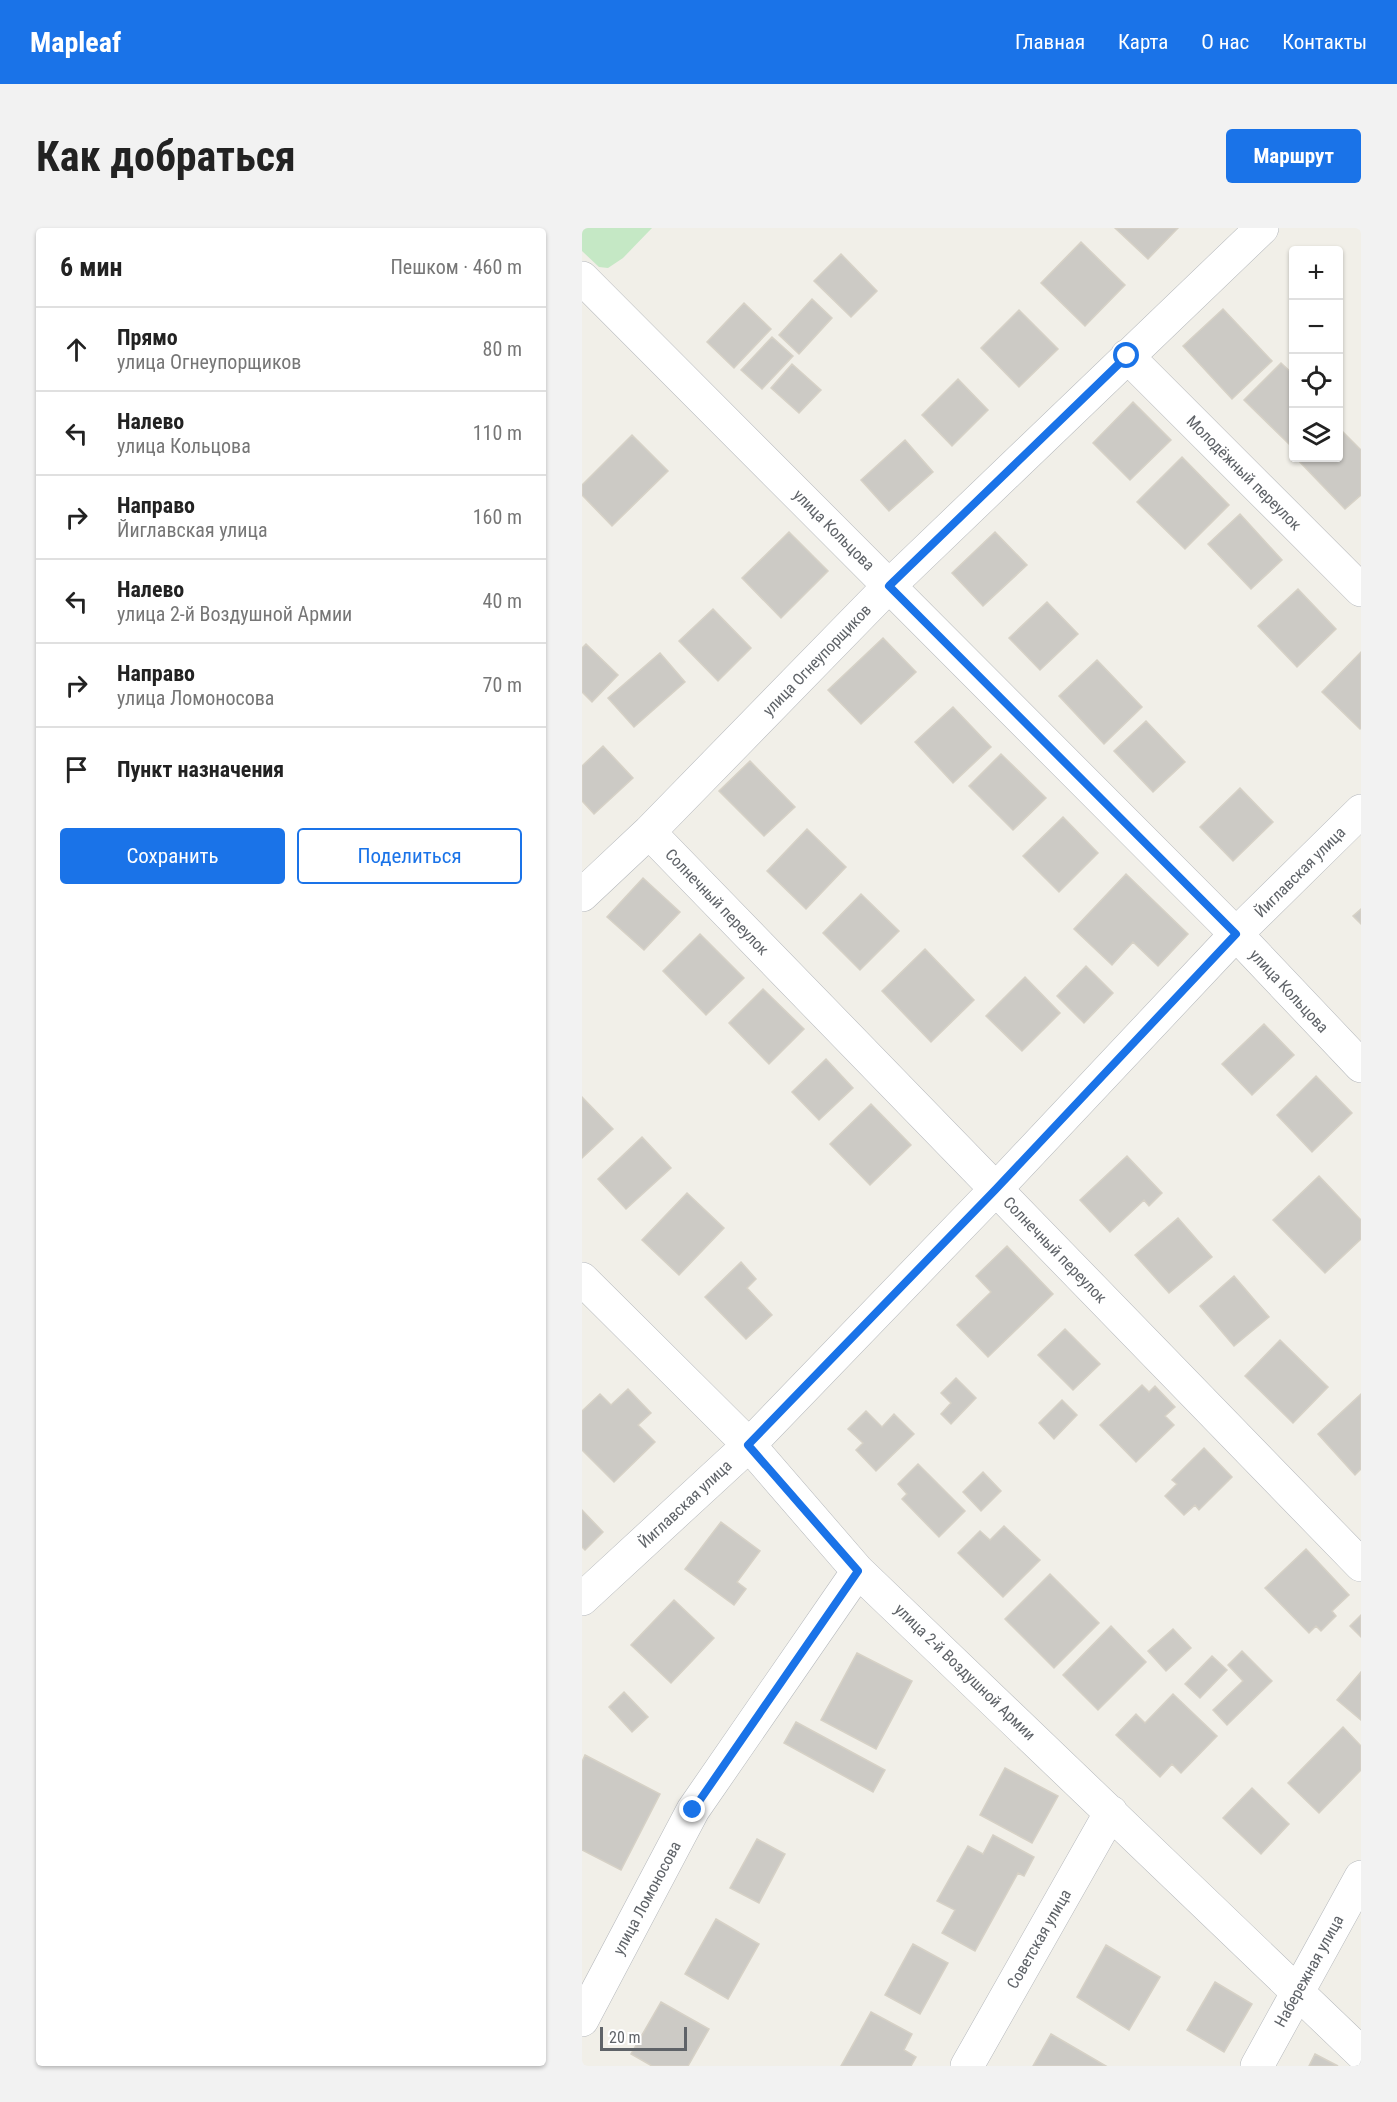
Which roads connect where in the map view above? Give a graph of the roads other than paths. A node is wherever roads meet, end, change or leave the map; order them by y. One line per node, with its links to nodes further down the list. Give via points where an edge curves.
1 (1262, 228): 3 (street, улица Огнеупорщиков)
2 (582, 278): 4 (street, улица Кольцова)
3 (1127, 356): 4 (street, улица Огнеупорщиков); 5 (street, Молодёжный переулок)
4 (889, 586): 7 (street, улица Огнеупорщиков); 9 (street, улица Кольцова)
5 (1361, 590)
6 (1361, 811): 9 (street, Йиглавская улица)
7 (649, 832): 8 (street, улица Огнеупорщиков); 11 (street, Солнечный переулок)
8 (582, 895)
9 (1236, 934): 10 (street, улица Кольцова); 11 (street, Йиглавская улица)
10 (1361, 1066)
11 (996, 1189): 13 (street, Йиглавская улица); 14 (street, Солнечный переулок)
12 (582, 1279): 13 (street, улица 2-й Воздушной Армии)
13 (748, 1445): 15 (street, улица 2-й Воздушной Армии); 16 (street, Йиглавская улица)
14 (1361, 1565)
15 (858, 1571): 17 (street, улица 2-й Воздушной Армии); 20 (street, улица Ломоносова, via 693,1810)
16 (582, 1599)
17 (1112, 1812): 19 (street, улица 2-й Воздушной Армии); 22 (street, Советская улица)
18 (1361, 1876): 19 (street, Набережная улица)
19 (1299, 1991): 21 (street, улица 2-й Воздушной Армии); 23 (street, Набережная улица)
20 (582, 2020)
21 (1361, 2053)
22 (967, 2066)
23 (1257, 2066)

